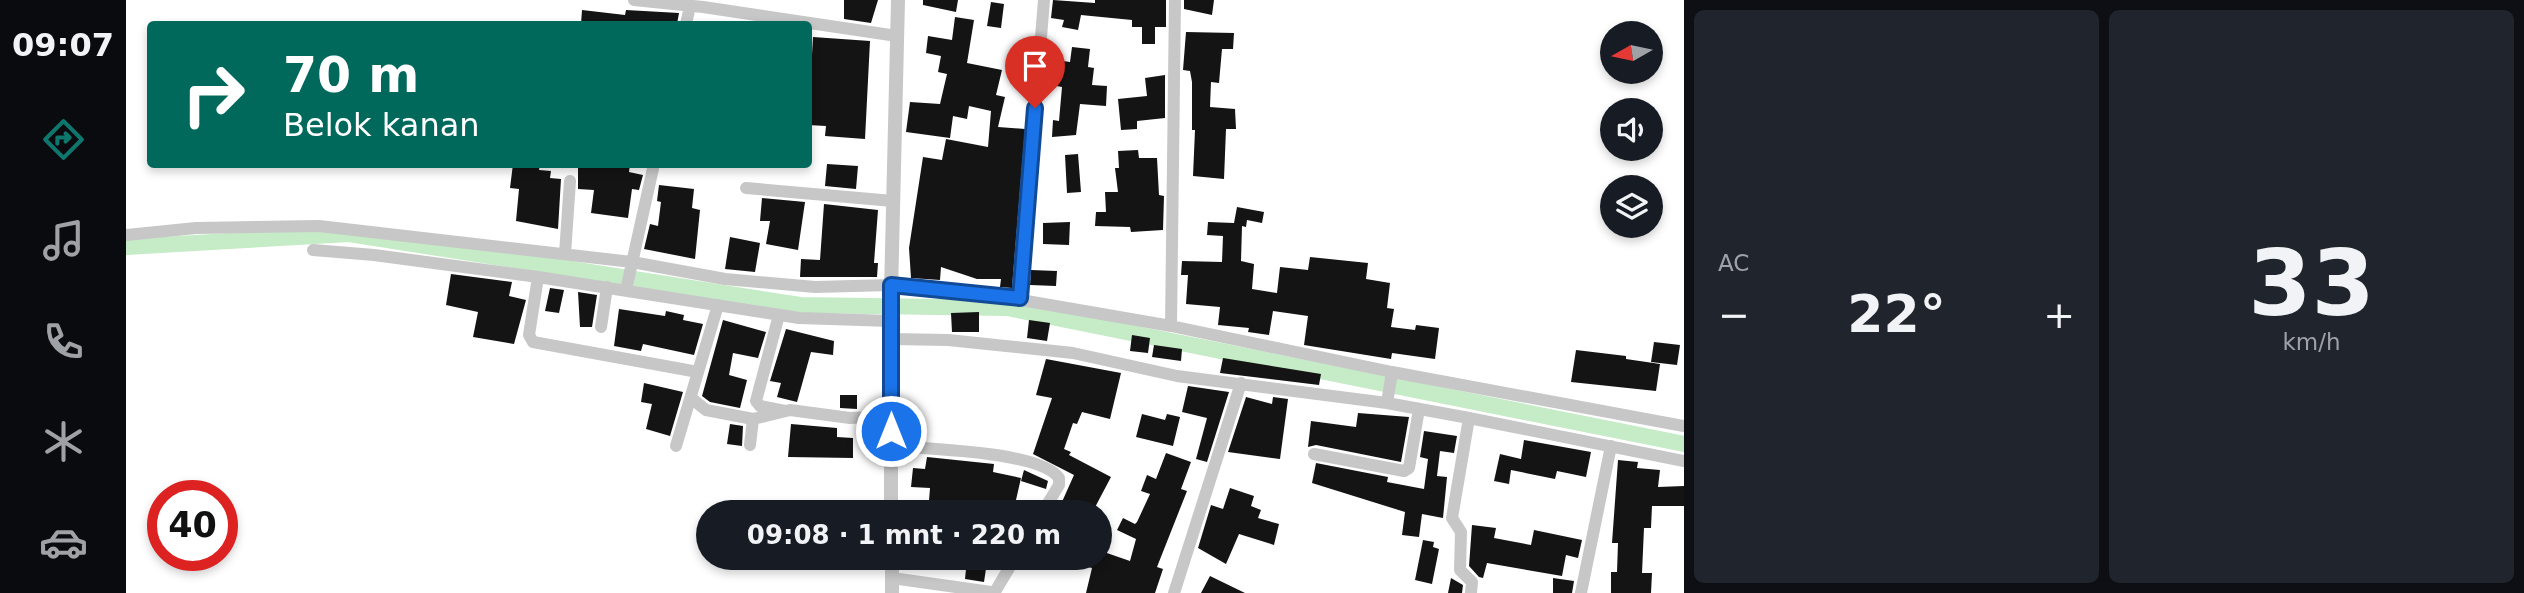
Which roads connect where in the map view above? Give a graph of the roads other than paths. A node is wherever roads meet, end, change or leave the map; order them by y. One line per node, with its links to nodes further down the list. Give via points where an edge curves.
1 (634, 0): 5 (street)
2 (898, 0): 9 (street)
3 (1044, 0): 22 (street)
4 (1175, 0): 26 (street)
5 (698, 4): 6 (street); 7 (street)
6 (688, 21)
7 (804, 21)
8 (812, 22): 9 (street)
9 (897, 36): 13 (street)
10 (653, 168): 17 (street)
11 (570, 181): 16 (street)
12 (746, 188): 13 (street)
13 (893, 201): 20 (street)
14 (126, 235): 16 (street, via 320,226)
15 (313, 250): 18 (street)
16 (565, 254): 17 (street)
17 (632, 262): 20 (street, via 725,279); 21 (street)
18 (538, 277): 19 (street); 29 (street, via 529,335 533,342)
19 (607, 287): 21 (street); 27 (street)
20 (891, 289): 22 (street); 25 (street)
21 (626, 290): 23 (street)
22 (1020, 298): 26 (street)
23 (718, 305): 24 (street); 29 (street)
24 (779, 315): 25 (street); 34 (street, via 756,401)
25 (891, 319): 28 (street)
26 (1171, 326): 31 (street)
27 (601, 327)
28 (891, 339): 30 (street, via 1073,353 1177,376); 35 (street)
29 (698, 372): 32 (street)
30 (1241, 383): 31 (street); 49 (street)
31 (1390, 387): 33 (street); 38 (street)
32 (691, 398): 37 (street, via 706,410); 40 (street)
33 (1419, 409): 36 (street); 43 (street, via 1409,468 1404,471)
34 (785, 411): 35 (street, via 850,418); 37 (street)
35 (891, 416): 41 (street)
36 (1469, 418): 42 (street); 50 (street, via 1452,519 1461,532 1460,570 1472,582)
37 (753, 419): 39 (street)
38 (1684, 426)
39 (750, 445)
40 (676, 446)
41 (891, 446): 45 (street); 46 (street, via 1016,458 1049,468 1059,478)
42 (1611, 446): 44 (street); 51 (street)
43 (1314, 454)
44 (1684, 461)
45 (891, 500)
46 (1050, 500)
47 (1008, 570): 48 (street, via 991,592)
48 (892, 586)
49 (1174, 593)
50 (1471, 593)
51 (1581, 593)

